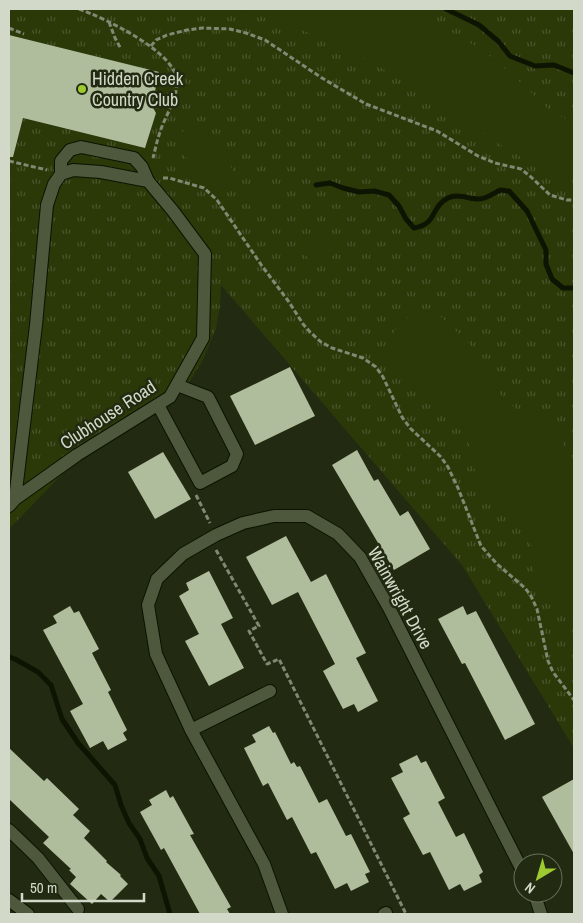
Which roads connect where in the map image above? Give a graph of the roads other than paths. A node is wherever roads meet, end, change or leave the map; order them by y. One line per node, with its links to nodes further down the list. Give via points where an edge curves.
1 (62, 174): 2 (street, via 73,170 100,172); 2 (street, Clubhouse Road, via 62,161 70,150 82,147 134,158); 5 (street, Clubhouse Road, via 46,204 36,324)
2 (148, 181): 3 (street, Clubhouse Road, via 205,254 203,338)
3 (177, 385): 4 (street, Clubhouse Road, via 170,398); 4 (street, via 208,398 237,454 232,466 200,483)
4 (158, 405): 5 (street, Clubhouse Road, via 77,455)
5 (12, 502)
6 (270, 691): 7 (street)
7 (191, 730): 9 (street, Wainwright Drive, via 156,654 148,605 157,579 183,554 243,523 274,516 306,516 338,534 360,557); 13 (street, Wainwright Drive, via 264,864)
8 (9, 830): 11 (street, via 38,858)
9 (513, 853)
10 (9, 900): 12 (street)
11 (78, 910)
12 (28, 914)
13 (282, 914)

